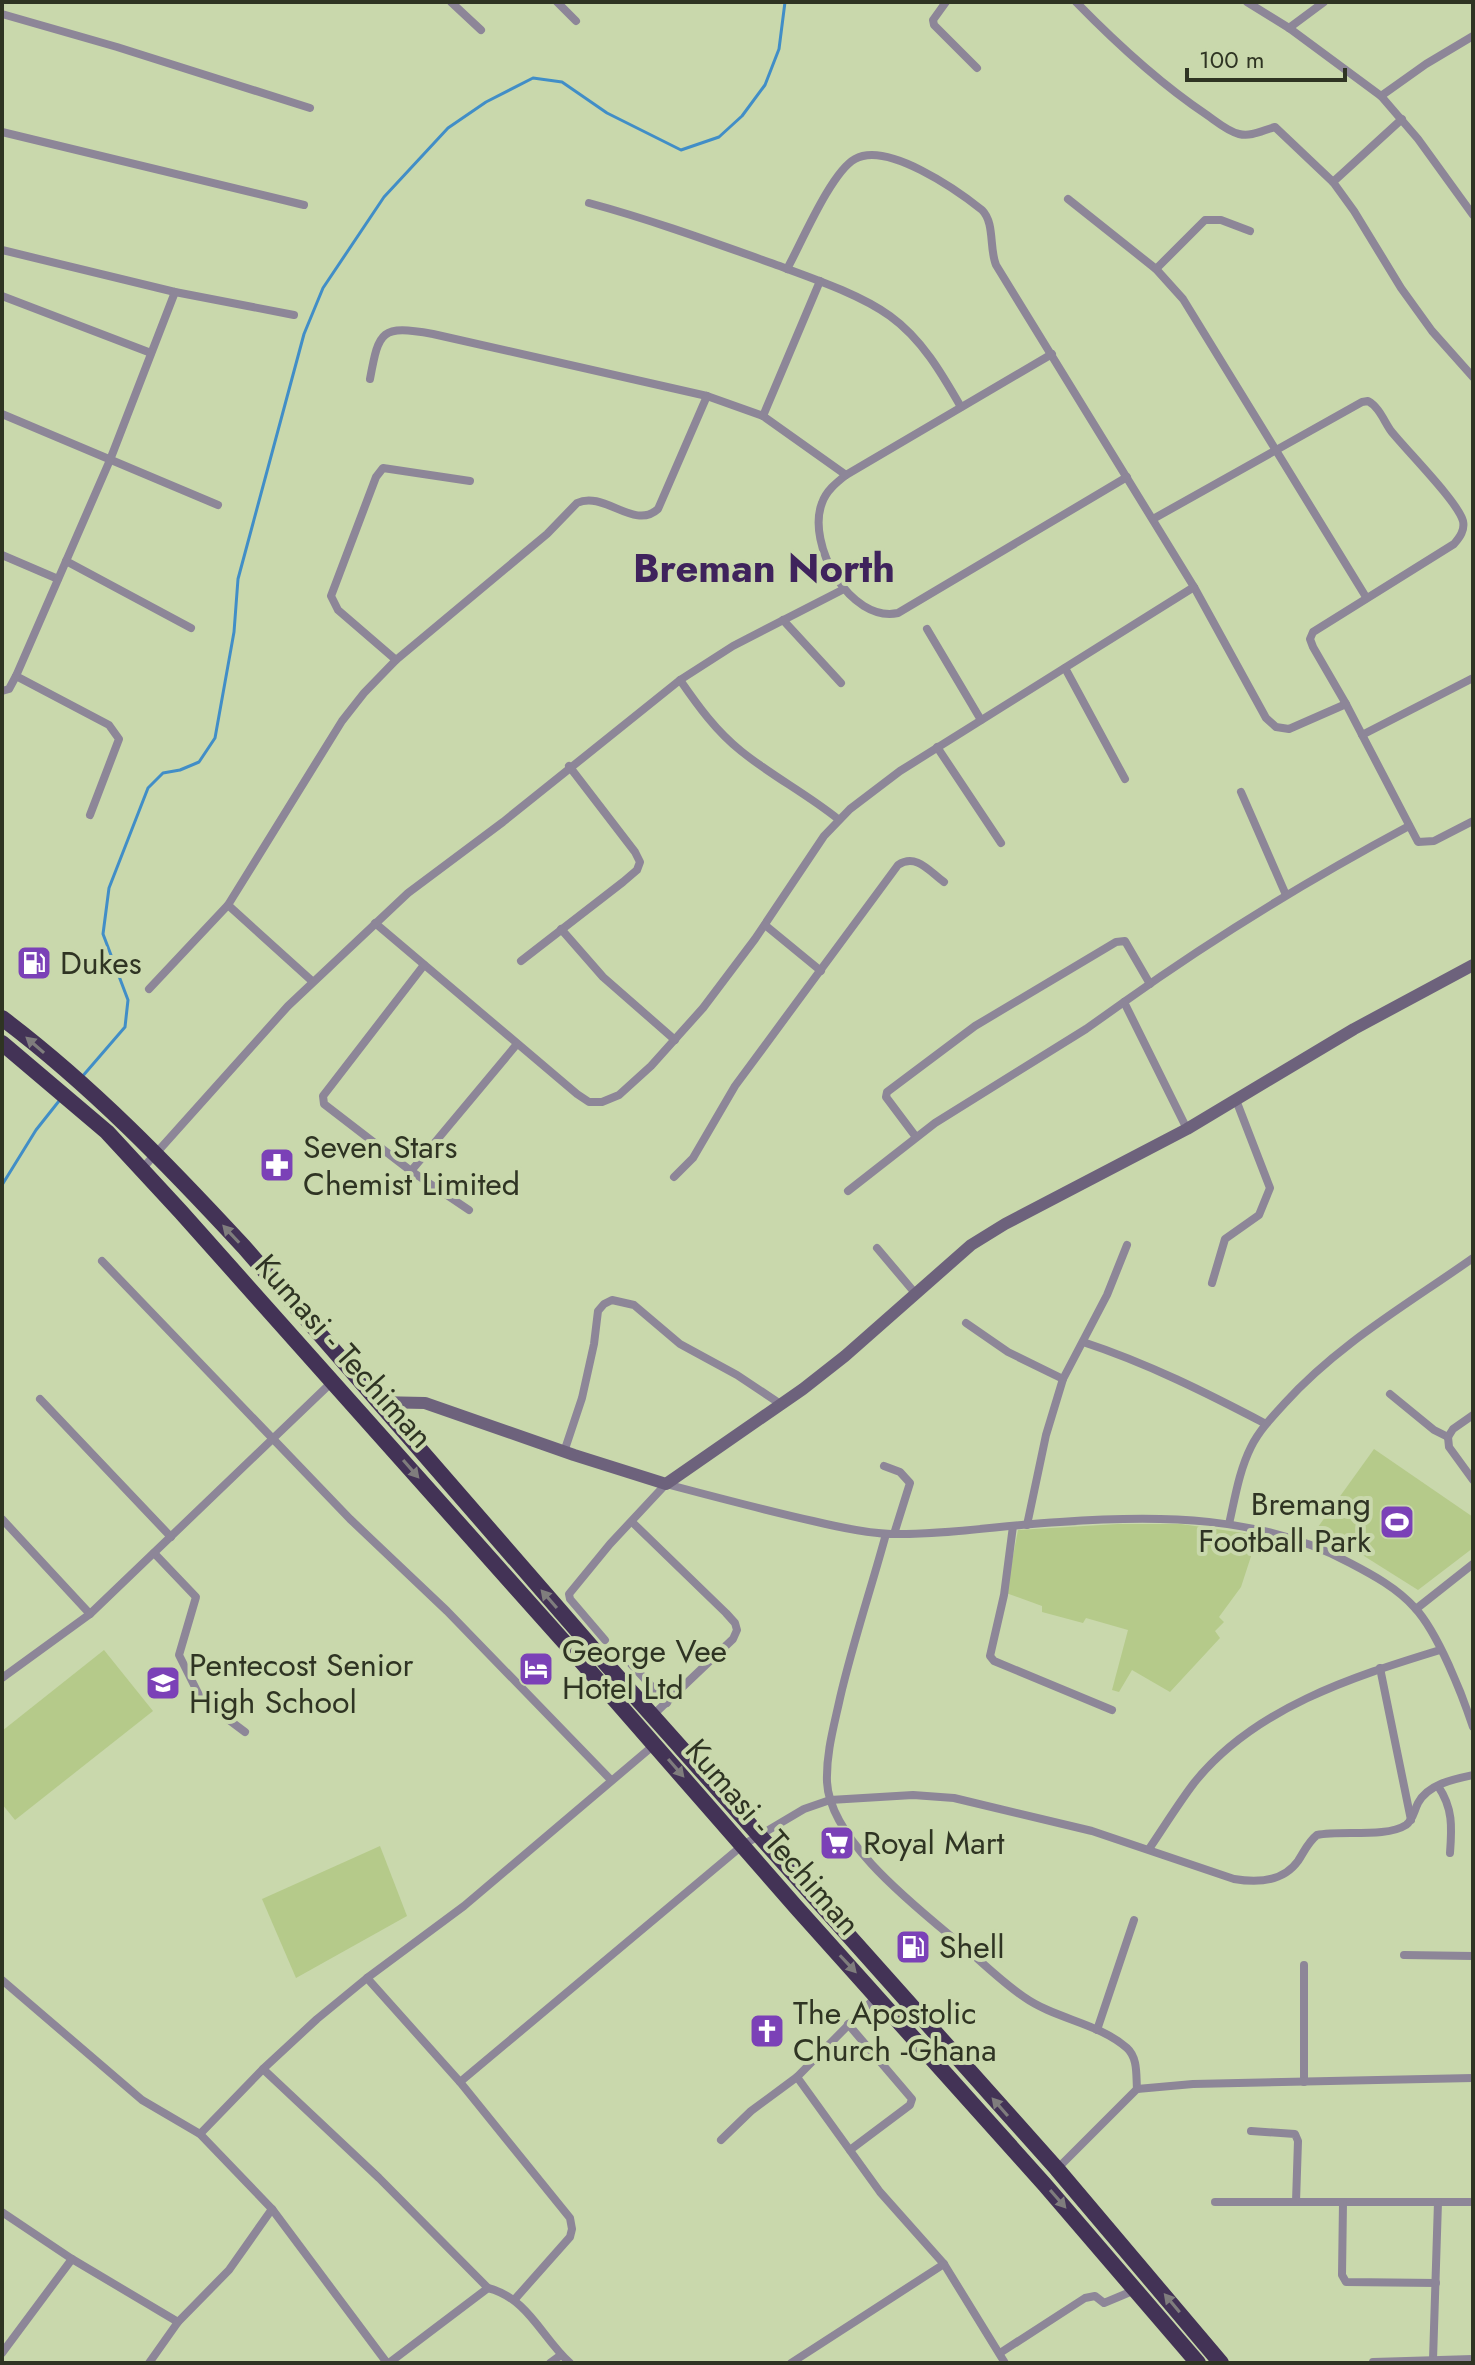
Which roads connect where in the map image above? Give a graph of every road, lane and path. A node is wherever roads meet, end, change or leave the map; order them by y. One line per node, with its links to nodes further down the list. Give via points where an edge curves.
1 (451, 2): 10 (street)
2 (557, 2): 8 (street)
3 (946, 2): 12 (street, via 934,25)
4 (1076, 2): 17 (street, via 1189,103 1236,133 1278,128)
5 (1247, 2): 9 (street)
6 (1324, 2): 9 (street)
7 (2, 14): 14 (street)
8 (576, 21)
9 (1289, 28): 13 (street)
10 (481, 30)
11 (1473, 36): 13 (street)
12 (977, 68)
13 (1381, 96): 15 (street)
14 (310, 108)
15 (1402, 119): 17 (street); 21 (street)
16 (2, 132): 20 (street)
17 (1333, 182): 32 (street, via 1401,288)
18 (1068, 199): 25 (street)
19 (589, 203): 24 (street)
20 (304, 205)
21 (1473, 215)
22 (1250, 231): 25 (street, via 1205,220)
23 (2, 250): 27 (street)
24 (787, 269): 26 (street); 31 (street, via 848,163 869,155 897,160 937,179 988,217 996,265)
25 (1156, 269): 38 (street, via 1183,299)
26 (820, 281): 35 (street, via 890,315 918,342); 37 (street)
27 (175, 292): 29 (street); 30 (street)
28 (2, 296): 30 (street)
29 (294, 315)
30 (151, 353): 39 (street)
31 (1052, 354): 35 (street); 41 (street)
32 (1473, 377)
33 (370, 379): 34 (street, via 381,338 404,329)
34 (707, 396): 37 (street); 54 (street, via 651,515 584,499)
35 (961, 407): 40 (street)
36 (2, 414): 39 (street)
37 (763, 416): 40 (street)
38 (1276, 451): 44 (street); 50 (street); 50 (street, via 1368,401 1452,503 1463,521 1462,535 1454,544)
39 (110, 460): 43 (street); 46 (street)
40 (846, 475): 49 (street, via 822,500 819,514 820,539)
41 (1127, 477): 44 (street); 49 (street, via 898,613 883,616 868,610)
42 (470, 481): 54 (street, via 383,468 376,477 331,596 338,610)
43 (218, 505)
44 (1153, 519): 48 (street)
45 (2, 555): 47 (street)
46 (66, 561): 47 (street); 52 (street)
47 (58, 579): 56 (street)
48 (1194, 587): 55 (street); 61 (street, via 1266,718 1276,727 1289,729)
49 (844, 589): 51 (street)
50 (1366, 597): 61 (street, via 1310,639)
51 (783, 620): 58 (street); 59 (street)
52 (191, 628)
53 (927, 629): 62 (street)
54 (396, 660): 75 (street, via 342,721)
55 (1065, 668): 62 (street); 66 (street)
56 (16, 676): 60 (street); 68 (street, via 109,725 119,739)
57 (1473, 678): 63 (street)
58 (680, 680): 65 (street); 69 (street, via 717,730 740,751)
59 (841, 683)
60 (2, 691)
61 (1346, 704): 63 (street)
62 (981, 720): 64 (street)
63 (1362, 735): 71 (street)
64 (937, 747): 69 (street); 72 (street)
65 (569, 766): 76 (street); 78 (street, via 640,862 623,882)
66 (1125, 779)
67 (1241, 792): 74 (street)
68 (90, 815)
69 (838, 819): 77 (street)
70 (1473, 821): 71 (street, via 1425,843 1418,842)
71 (1409, 826): 74 (street)
72 (1001, 843)
73 (944, 882): 82 (street, via 915,860 898,865)
74 (1286, 895): 84 (street)
75 (228, 905): 83 (street); 85 (street)
76 (375, 923): 80 (street); 83 (street)
77 (765, 925): 82 (street); 88 (street)
78 (561, 929): 79 (street); 88 (street, via 613,987)
79 (521, 961)
80 (424, 965): 90 (street); 96 (street, via 323,1096 329,1110)
81 (1473, 965): 91 (street)
82 (821, 971): 97 (street, via 735,1086 693,1158)
83 (312, 981): 94 (street)
84 (1150, 984): 86 (street); 93 (street, via 1125,941 1116,942 975,1026 887,1092)
85 (149, 989)
86 (1124, 1002): 92 (street); 93 (street)
87 (2, 1018): 94 (highway, one-way to 87)
88 (675, 1040): 90 (street, via 619,1095 602,1102 577,1094)
89 (2, 1043): 95 (highway, Kumasi - Techiman, via 74,1102)
90 (517, 1044): 96 (street)
91 (1236, 1100): 92 (street); 104 (street, via 1270,1188 1259,1215 1225,1239)
92 (1187, 1129): 105 (street, via 1005,1224 971,1245)
93 (916, 1137): 98 (street)
94 (156, 1156): 95 (street); 112 (highway, one-way to 94, via 303,1313)
95 (142, 1169): 109 (highway, Kumasi - Techiman)
96 (411, 1171): 99 (street)
97 (674, 1177)
98 (848, 1191)
99 (469, 1210)
100 (1127, 1245): 107 (street)
101 (877, 1248): 105 (street)
102 (1473, 1258): 115 (street, via 1340,1350)
103 (102, 1261): 117 (street)
104 (1212, 1283)
105 (915, 1293): 113 (street)
106 (966, 1323): 108 (street)
107 (1083, 1342): 108 (street); 115 (street, via 1144,1364)
108 (1063, 1379): 125 (street)
109 (333, 1381): 117 (street); 144 (highway, Kumasi - Techiman, one-way to 144)
110 (1390, 1394): 116 (street)
111 (40, 1399): 128 (street)
112 (376, 1402): 118 (street, via 425,1403); 141 (highway, one-way to 112)
113 (782, 1405): 118 (street, via 680,1344 634,1305 612,1300 598,1311 582,1398); 121 (street)
114 (1473, 1415): 116 (street)
115 (1266, 1424): 124 (street, via 1243,1468)
116 (1448, 1437): 120 (street, via 1449,1447)
117 (275, 1438): 128 (street); 146 (street)
118 (564, 1452): 121 (street)
119 (884, 1466): 127 (street, via 910,1483)
120 (1473, 1480)
121 (666, 1484): 123 (street); 127 (street, via 789,1516)
122 (2, 1519): 132 (street)
123 (632, 1522): 133 (street, via 569,1594); 138 (street, via 737,1630)
124 (1229, 1524): 125 (street, via 1132,1520); 131 (street, via 1281,1534 1328,1551 1375,1576)
125 (1027, 1525): 126 (street)
126 (1013, 1526): 127 (street); 140 (street, via 990,1656)
127 (890, 1534): 148 (street, via 854,1642 829,1747)
128 (171, 1537): 129 (street)
129 (154, 1553): 132 (street); 143 (street, via 196,1597 179,1655 201,1699)
130 (1473, 1564): 131 (street)
131 (1416, 1609): 134 (street)
132 (90, 1614): 137 (street)
133 (605, 1640)
134 (1440, 1650): 136 (street); 139 (street)
135 (631, 1664): 138 (street)
136 (1380, 1668): 149 (street); 152 (street, via 1272,1714 1196,1781)
137 (2, 1678)
138 (667, 1703): 141 (street)
139 (1470, 1704): 142 (street)
140 (1112, 1710)
141 (652, 1716): 150 (highway)
142 (1473, 1727)
143 (245, 1732)
144 (655, 1744): 146 (street); 151 (highway, Kumasi - Techiman, one-way to 151)
145 (1473, 1775): 147 (street)
146 (611, 1780): 158 (street, via 464,1906)
147 (1438, 1786): 149 (street, via 1423,1796); 153 (street, via 1451,1810)
148 (830, 1800): 150 (street); 152 (street, via 954,1798); 164 (street, via 890,1885 1024,1997)
149 (1411, 1821): 152 (street, via 1398,1829 1317,1835 1288,1872 1262,1881 1234,1879)
150 (758, 1835): 151 (street); 175 (highway, one-way to 150)
151 (743, 1845): 161 (highway, Kumasi - Techiman, one-way to 161); 168 (street)
152 (1149, 1849)
153 (1450, 1853)
154 (1134, 1920): 164 (street)
155 (1404, 1955): 156 (street)
156 (1473, 1956)
157 (1304, 1965): 169 (street)
158 (367, 1978): 165 (street); 168 (street)
159 (2, 1980): 160 (street)
160 (9, 1988): 162 (street); 172 (street, via 142,2100)
161 (877, 1995): 163 (street); 187 (highway, Kumasi - Techiman, one-way to 187)
162 (2, 1998)
163 (848, 2024): 166 (street); 174 (street, via 912,2099)
164 (1097, 2030): 170 (street, via 1129,2049)
165 (263, 2069): 172 (street); 186 (street)
166 (797, 2077): 173 (street); 174 (street)
167 (1473, 2078): 169 (street)
168 (460, 2082): 188 (street, via 570,2218 570,2237)
169 (1304, 2082): 170 (street)
170 (1137, 2089): 175 (street)
171 (1251, 2131): 177 (street, via 1295,2134)
172 (200, 2134): 181 (street)
173 (721, 2140)
174 (850, 2150): 184 (street)
175 (1057, 2169): 203 (highway, one-way to 175)
176 (1215, 2202): 177 (street)
177 (1296, 2202): 178 (street)
178 (1343, 2202): 179 (street); 185 (street, via 1346,2282)
179 (1438, 2202): 180 (street); 185 (street)
180 (1473, 2202)
181 (272, 2209): 189 (street, via 229,2270); 197 (street)
182 (2, 2212): 183 (street)
183 (72, 2259): 189 (street); 190 (street)
184 (944, 2264): 191 (street); 200 (street)
185 (1436, 2283): 194 (street)
186 (488, 2288): 188 (street); 197 (street)
187 (1135, 2290): 191 (street, via 1104,2303 1095,2296 1085,2298); 202 (highway, Kumasi - Techiman)
188 (515, 2299): 192 (street)
189 (178, 2322): 196 (street)
190 (2, 2353)
191 (1000, 2353): 201 (street)
192 (561, 2355): 198 (street); 199 (street)
193 (1473, 2359): 194 (street)
194 (1433, 2360): 195 (street)
195 (1373, 2362)
196 (149, 2363)
197 (388, 2363)
198 (550, 2363)
199 (570, 2363)
200 (791, 2363)
201 (1005, 2363)
202 (1198, 2363)
203 (1221, 2363)

